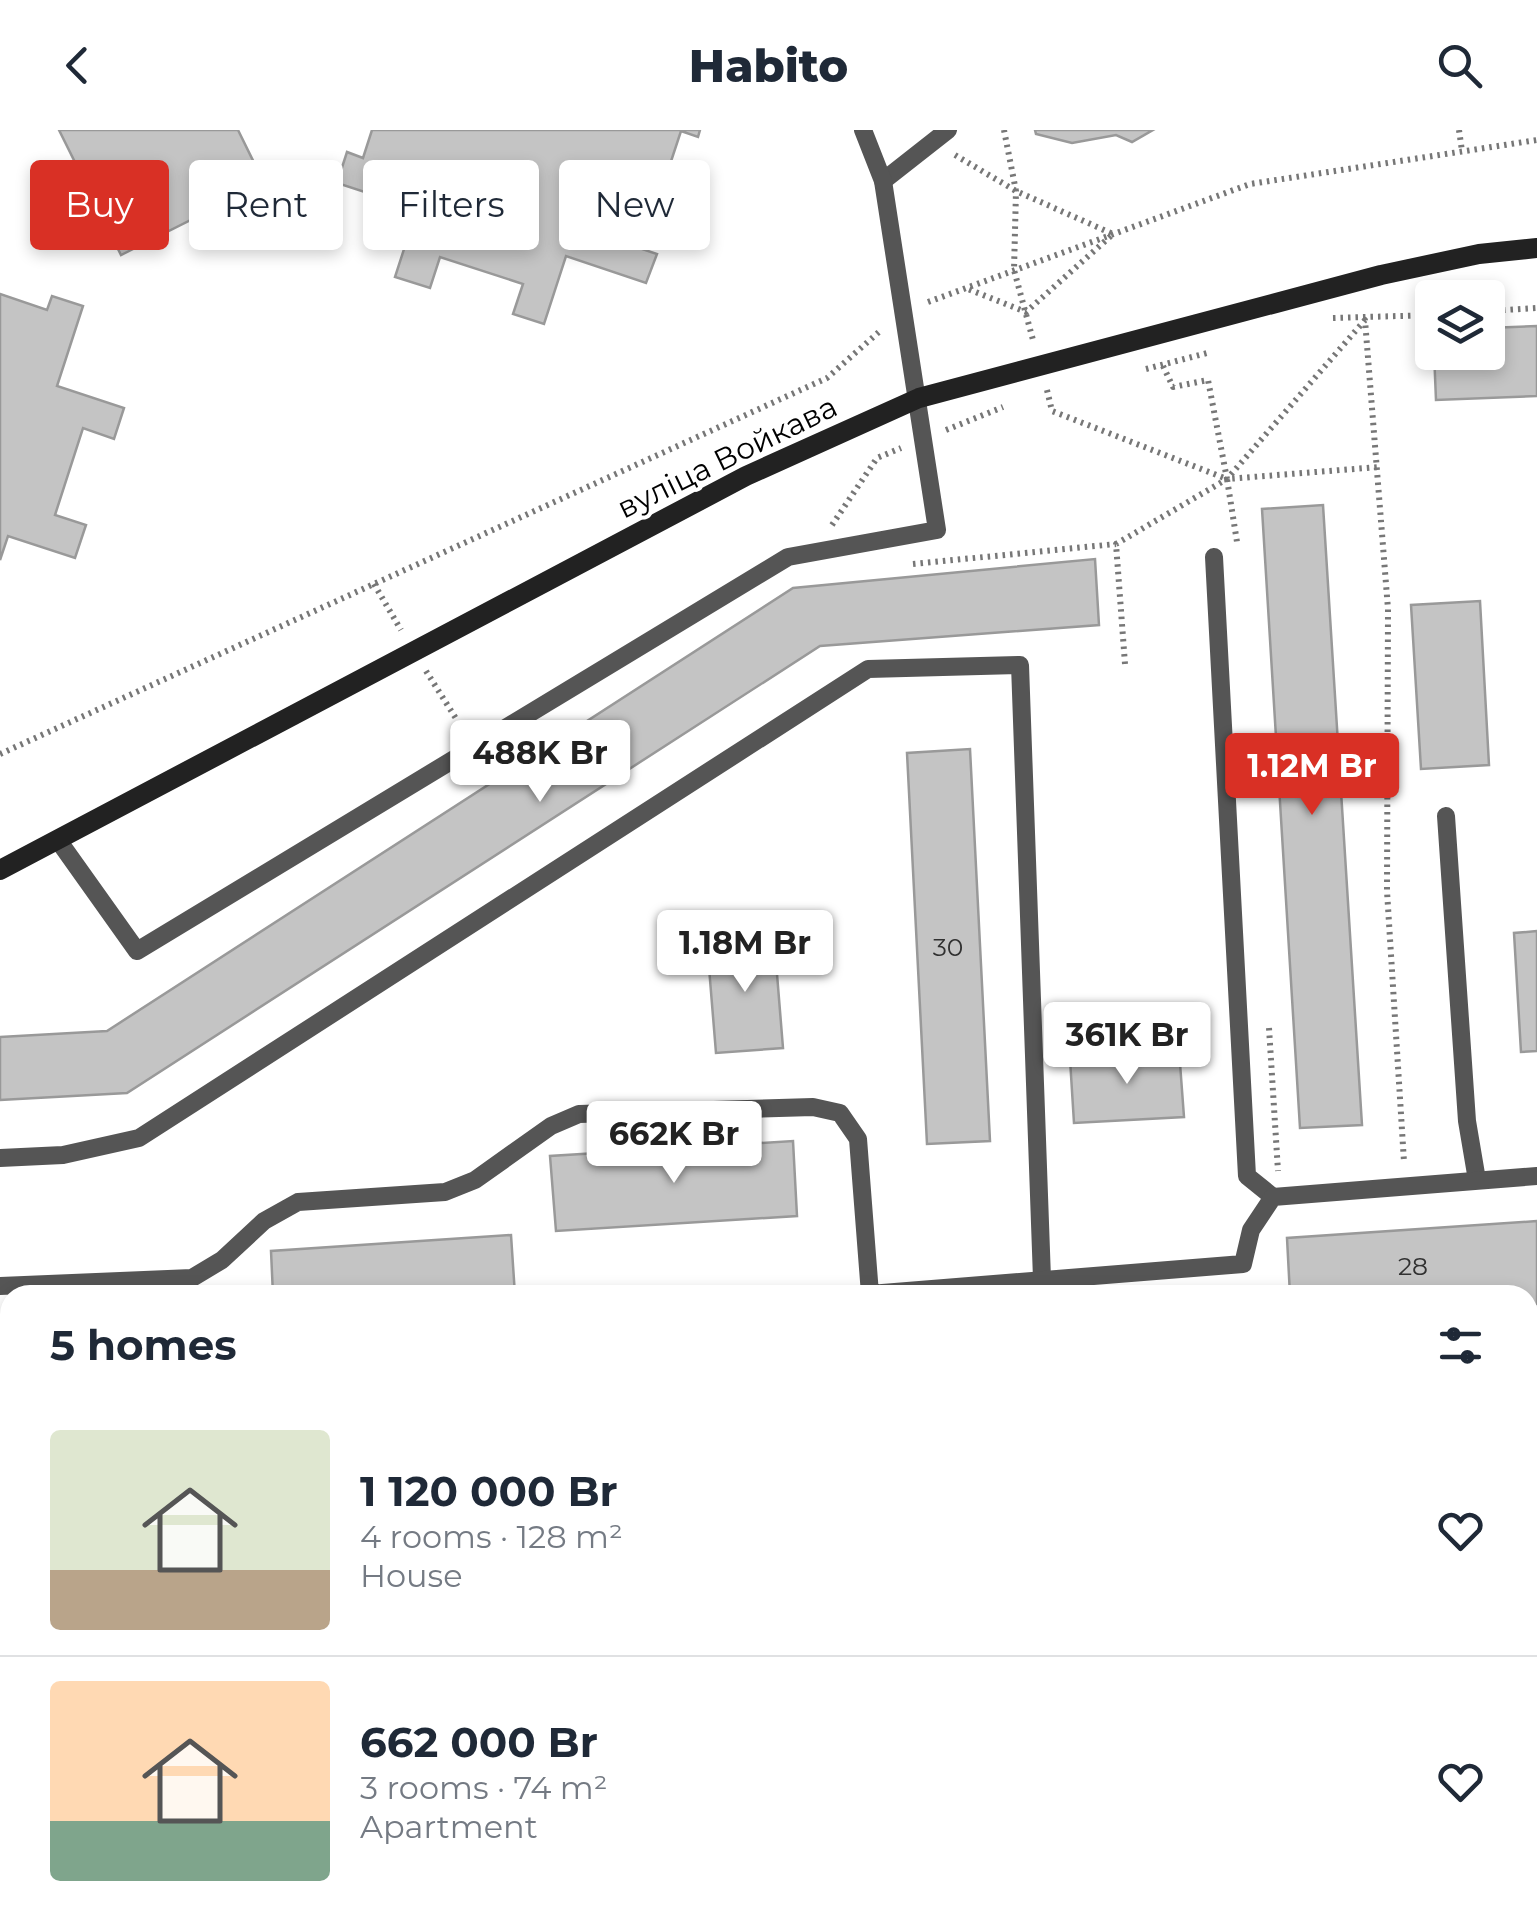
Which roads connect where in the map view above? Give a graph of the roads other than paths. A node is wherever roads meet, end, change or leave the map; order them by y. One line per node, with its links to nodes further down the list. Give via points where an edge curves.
1 (863, 130): 3 (lane)
2 (940, 136): 3 (lane)
3 (883, 181): 5 (lane)
4 (1537, 248): 5 (main road, вуліца Войкава, via 1382,274)
5 (920, 398): 8 (main road, вуліца Войкава, via 746,476); 8 (lane, via 936,530 788,557 137,951)
6 (1214, 557): 13 (lane, via 1247,1176)
7 (1446, 816): 12 (lane, via 1466,1120)
8 (58, 840): 9 (main road, вуліца Войкава)
9 (0, 870)
10 (0, 1158): 14 (lane, via 63,1155 139,1138 868,669 1020,665)
11 (1537, 1176): 12 (lane)
12 (1477, 1180): 13 (lane)
13 (1273, 1197): 14 (lane, via 1251,1230 1244,1264)
14 (1042, 1279): 17 (lane)
15 (24, 1285): 16 (lane, via 192,1278 298,1202 445,1192 580,1114 814,1107 840,1113 858,1139)
16 (869, 1285)
17 (978, 1285)

